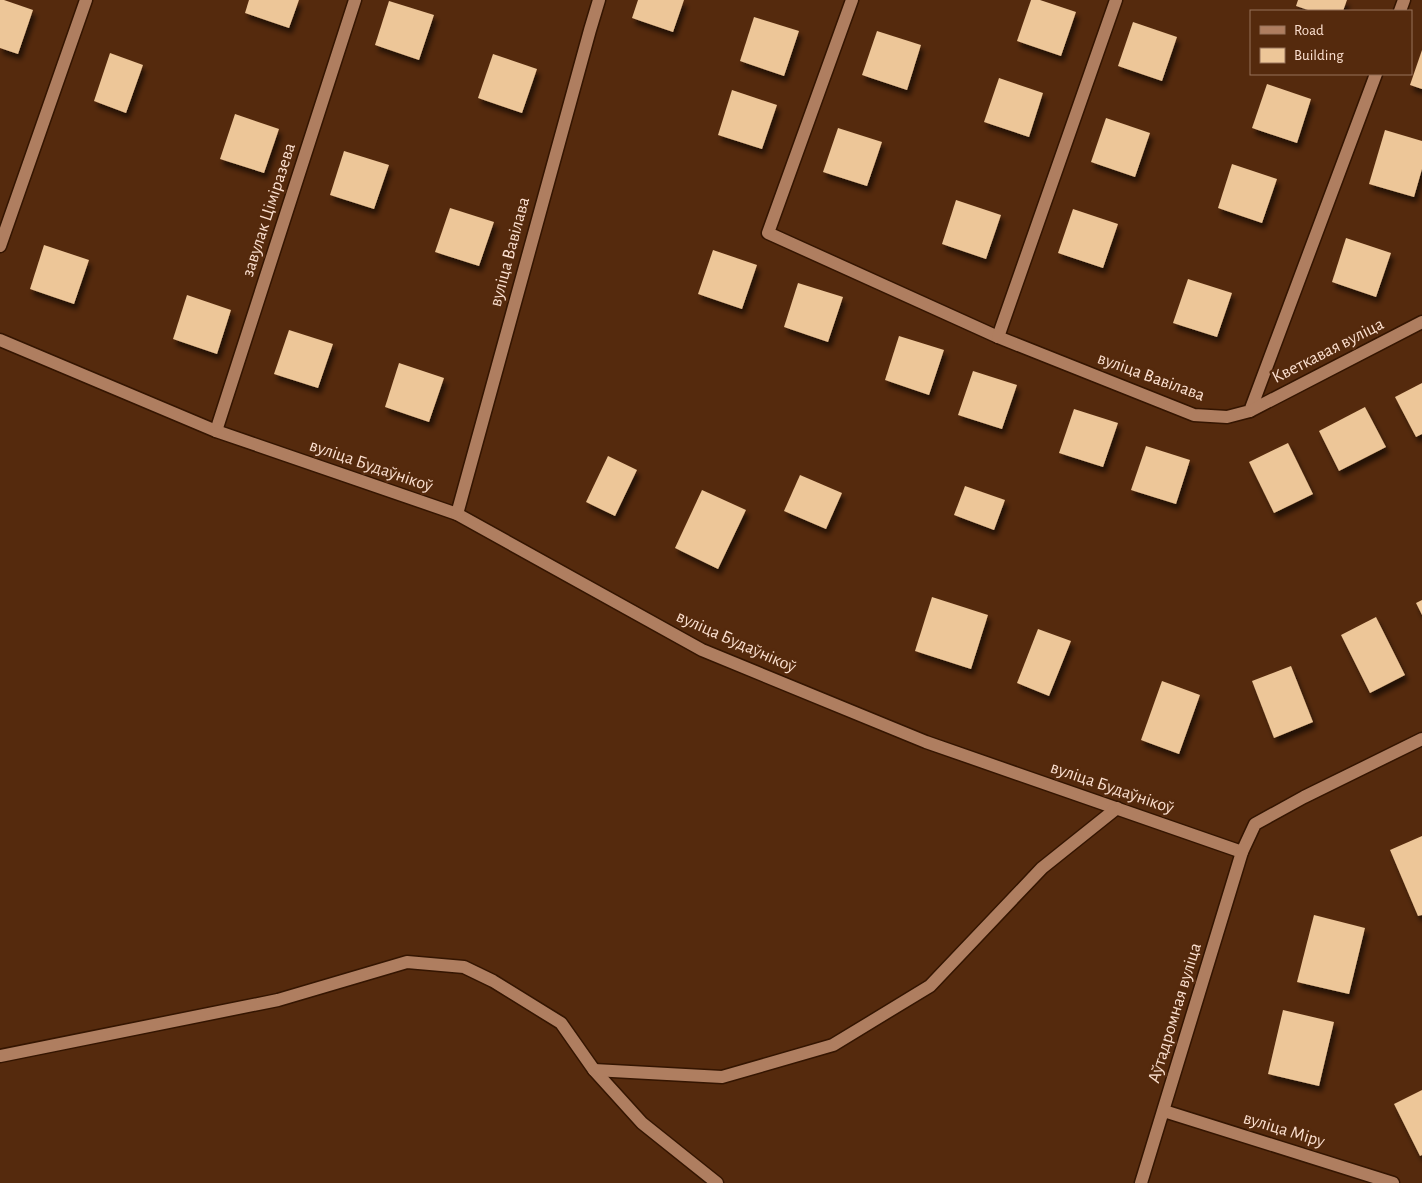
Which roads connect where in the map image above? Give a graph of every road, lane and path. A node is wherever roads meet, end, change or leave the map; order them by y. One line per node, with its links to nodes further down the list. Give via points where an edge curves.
1 (86, 0): 7 (street)
2 (354, 0): 12 (street, завулак Ціміразева)
3 (599, 0): 13 (street, вуліца Вавілава)
4 (852, 0): 9 (street, вуліца Вавілава, via 768,233)
5 (1116, 0): 9 (street)
6 (1376, 75): 11 (street)
7 (0, 246)
8 (1422, 322): 11 (street, Кветкавая вуліца)
9 (998, 337): 11 (street, вуліца Вавілава, via 1194,415 1227,417)
10 (0, 340): 12 (street, вуліца Будаўнікоў)
11 (1250, 410)
12 (216, 431): 13 (street, вуліца Будаўнікоў)
13 (457, 514): 15 (street, вуліца Будаўнікоў, via 702,650 926,742)
14 (1422, 738): 16 (street, via 1255,824)
15 (1117, 808): 16 (street, вуліца Будаўнікоў); 18 (street, via 1042,868 930,986 833,1045 722,1077)
16 (1242, 852): 19 (street, Аўтадромная вуліца)
17 (0, 1056): 18 (street, via 278,1000 407,962 464,967 493,981 561,1023)
18 (594, 1070): 20 (street, via 642,1123)
19 (1164, 1111): 21 (street, Аўтадромная вуліца); 22 (street, вуліца Міру)
20 (717, 1183)
21 (1141, 1183)
22 (1393, 1183)

